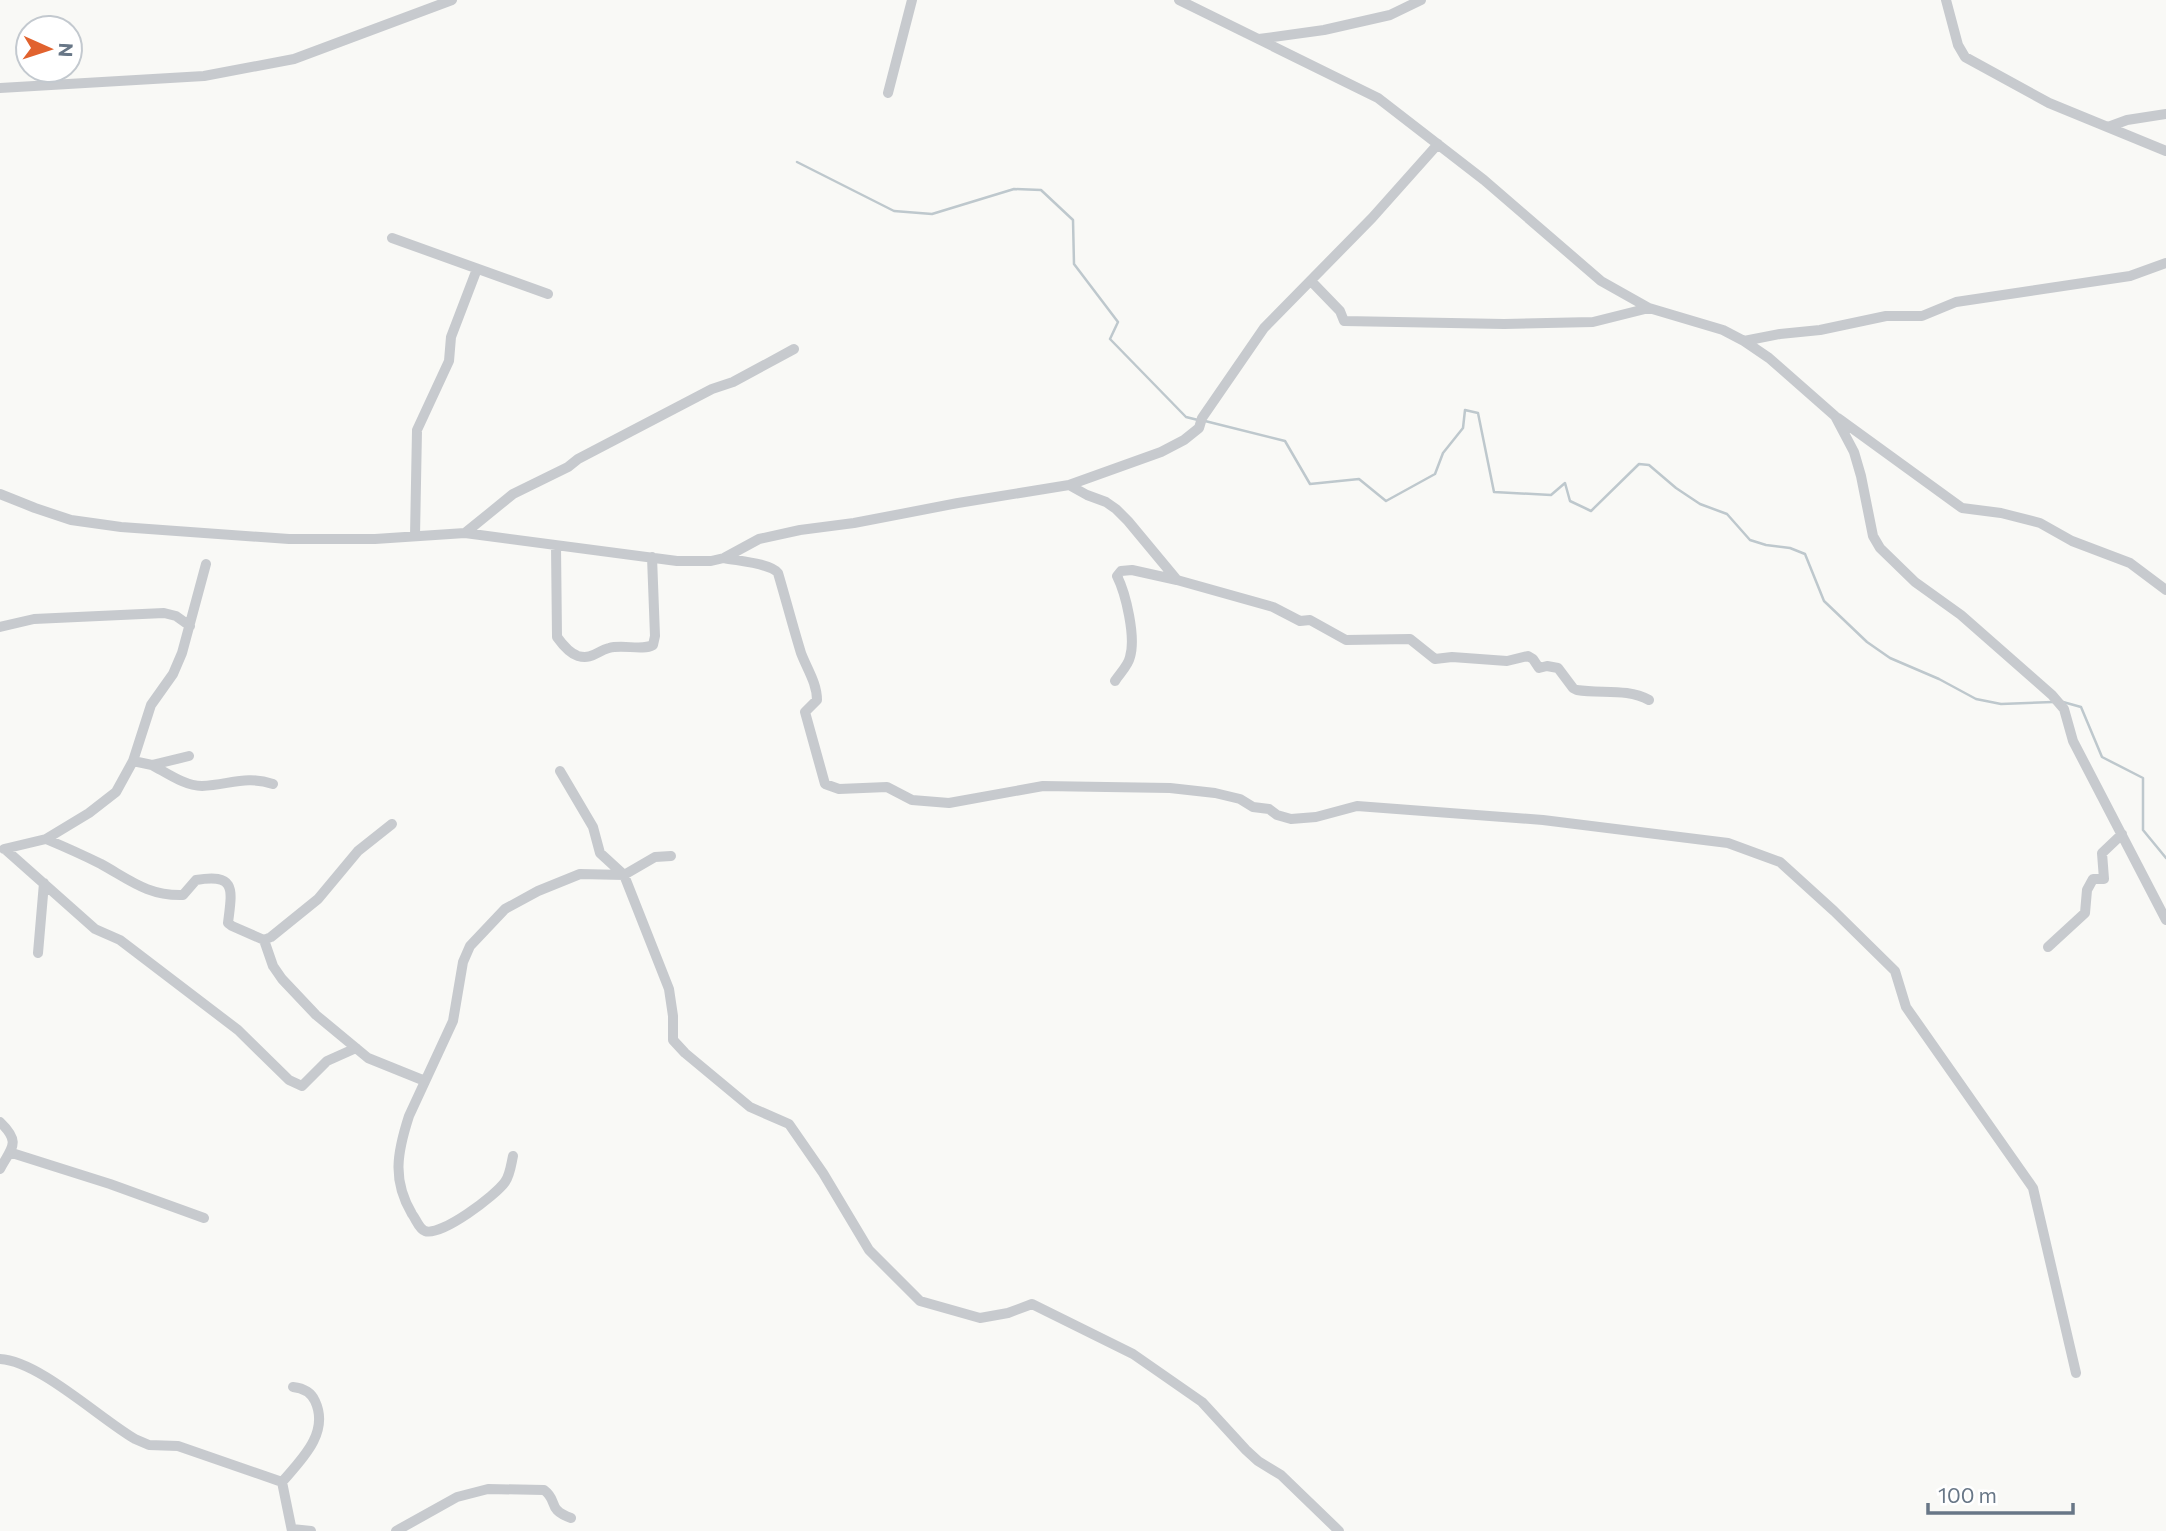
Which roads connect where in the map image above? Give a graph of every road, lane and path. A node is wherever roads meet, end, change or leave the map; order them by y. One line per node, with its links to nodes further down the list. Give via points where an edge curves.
1 (452, 0): 7 (street, via 294,59 204,76)
2 (912, 0): 8 (street)
3 (1179, 0): 6 (street)
4 (1421, 0): 6 (street, via 1390,15)
5 (1946, 0): 10 (street, via 1965,57 2049,103)
6 (1259, 39): 11 (street, via 1378,98)
7 (0, 89)
8 (888, 93)
9 (2166, 114): 10 (street)
10 (2108, 127): 12 (street)
11 (1438, 144): 16 (street); 18 (street, via 1601,281)
12 (2166, 150)
13 (392, 239): 15 (street)
14 (2166, 263): 19 (street, via 2130,276 1956,302 1922,316 1886,316)
15 (477, 269): 17 (street); 25 (street, via 451,337 449,361 417,430)
16 (1311, 281): 18 (street, via 1344,321 1593,322); 22 (street, via 1264,328 1201,423 1184,440)
17 (548, 294)
18 (1649, 308): 19 (street, via 1723,330)
19 (1744, 341): 21 (street)
20 (794, 349): 24 (street, via 513,494)
21 (1835, 416): 31 (street, via 1962,508 2040,523 2130,563); 42 (street, via 1854,452 1873,536 1880,548 2064,709 2073,741)
22 (1069, 485): 28 (street, via 800,530 759,540); 30 (street, via 1116,509)
23 (0, 494): 25 (street, via 71,520 121,527 289,539)
24 (465, 533): 25 (street); 26 (street)
25 (415, 536)
26 (556, 546): 27 (street); 27 (street, via 557,637 576,656 593,657 607,648 653,645)
27 (652, 557): 28 (street)
28 (724, 558): 60 (street, via 768,566 778,573 817,688 817,700 805,712 825,784 839,789 887,787 912,800 949,803 1043,786 1170,788 1240,799 1291,819 1357,806 1543,820 1728,843 1780,862 1895,971 1906,1007 2033,1188)
29 (206, 564): 32 (street)
30 (1177, 580): 34 (street, via 1132,570 1117,576 1127,609 1131,654); 35 (street, via 1273,607 1300,621 1310,620 1346,640 1409,639 1435,659 1507,661 1528,656 1539,668 1558,668 1577,690 1627,693)
31 (2166, 590)
32 (190, 626): 33 (street, via 164,613 34,619); 37 (street, via 173,674 151,705)
33 (0, 627)
34 (1115, 681)
35 (1649, 700)
36 (189, 756): 38 (street)
37 (133, 761): 38 (street); 43 (street, via 116,792)
38 (152, 765): 40 (street, via 200,786 246,779)
39 (560, 771): 46 (street, via 593,827 600,853)
40 (272, 784)
41 (392, 824): 49 (street, via 358,851 318,899)
42 (2122, 834): 48 (street); 50 (street, via 2102,853 2104,879 2092,879 2085,913)
43 (46, 839): 44 (street); 49 (street, via 160,894 183,895 196,880 220,878 230,887 228,923)
44 (3, 849): 47 (street)
45 (671, 856): 46 (street, via 655,858)
46 (624, 875): 53 (street, via 580,874 538,891 500,914 470,946 453,1021); 67 (street, via 669,989 673,1040 750,1107 789,1124 869,1250 920,1301 980,1318 1032,1304 1133,1354 1202,1402 1246,1450 1281,1475)
47 (44, 883): 51 (street); 52 (street, via 95,929 120,940 238,1030 298,1085 327,1061)
48 (2166, 920)
49 (264, 940): 52 (street, via 282,979)
50 (2048, 947)
51 (37, 953)
52 (356, 1048): 53 (street, via 368,1058)
53 (425, 1081): 56 (street, via 404,1131 398,1176 403,1198 421,1228 435,1232 497,1192 507,1179)
54 (0, 1122): 55 (street, via 13,1139)
55 (12, 1153): 57 (street); 58 (street)
56 (513, 1156)
57 (0, 1169)
58 (204, 1218)
59 (0, 1359): 62 (street, via 13,1360 38,1373 135,1439 149,1445 178,1446)
60 (2076, 1373)
61 (293, 1387): 62 (street, via 312,1395 318,1407 318,1427 310,1448)
62 (282, 1482): 64 (street)
63 (571, 1518): 66 (street, via 559,1514 544,1490 488,1489 457,1497)
64 (292, 1530): 65 (street)
65 (311, 1531)
66 (396, 1531)
67 (1339, 1531)

